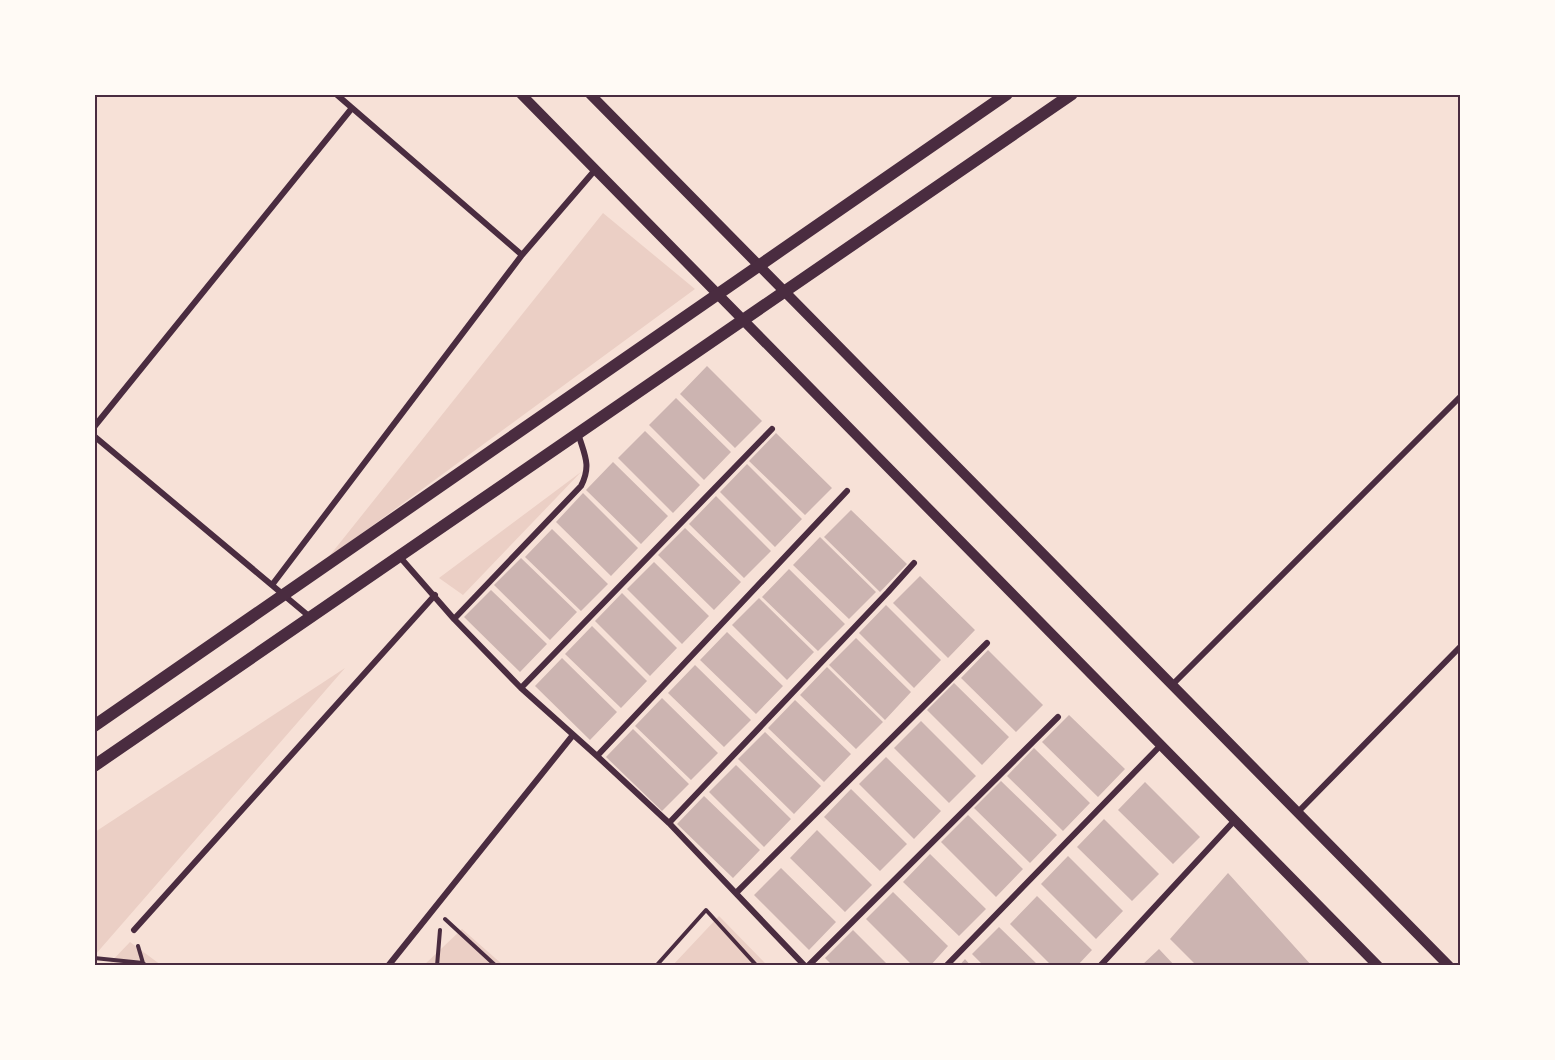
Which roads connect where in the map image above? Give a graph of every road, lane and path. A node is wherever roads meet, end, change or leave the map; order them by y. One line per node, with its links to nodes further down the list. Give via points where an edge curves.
1 (336, 94): 6 (street)
2 (521, 94): 7 (street)
3 (590, 94): 9 (street)
4 (1008, 94): 9 (main road)
5 (1072, 94): 10 (main road)
6 (352, 108): 8 (street); 14 (street)
7 (595, 170): 8 (street); 11 (street)
8 (522, 255): 21 (street)
9 (759, 266): 10 (street); 11 (main road)
10 (784, 291): 12 (main road); 28 (street)
11 (718, 294): 12 (street); 22 (main road)
12 (743, 320): 16 (main road); 33 (street)
13 (1461, 397): 28 (street)
14 (94, 427)
15 (772, 429): 29 (street)
16 (578, 433): 19 (main road); 25 (street, via 588,467 581,486)
17 (94, 436): 21 (street)
18 (847, 491): 34 (street)
19 (399, 556): 23 (street); 24 (main road)
20 (914, 563): 38 (street)
21 (272, 585): 22 (street)
22 (284, 595): 24 (street); 31 (main road)
23 (435, 596): 25 (street); 40 (street)
24 (310, 617): 35 (main road)
25 (454, 618): 29 (street)
26 (987, 643): 39 (street)
27 (1461, 647): 36 (street)
28 (1172, 685): 36 (street)
29 (521, 688): 32 (street)
30 (1058, 717): 48 (street)
31 (94, 726)
32 (573, 735): 34 (street); 43 (street)
33 (1161, 745): 37 (street); 49 (street)
34 (597, 756): 38 (street)
35 (94, 766)
36 (1298, 812): 52 (street)
37 (1235, 820): 50 (street); 51 (street)
38 (669, 823): 39 (street)
39 (736, 893): 48 (street)
40 (134, 930)
41 (94, 958): 42 (path)
42 (143, 963)
43 (388, 966)
44 (437, 966): 45 (path, via 442,916)
45 (496, 966)
46 (656, 966): 47 (path, via 706,910)
47 (758, 966)
48 (806, 966)
49 (946, 966)
50 (1100, 966)
51 (1378, 966)
52 (1449, 966)

